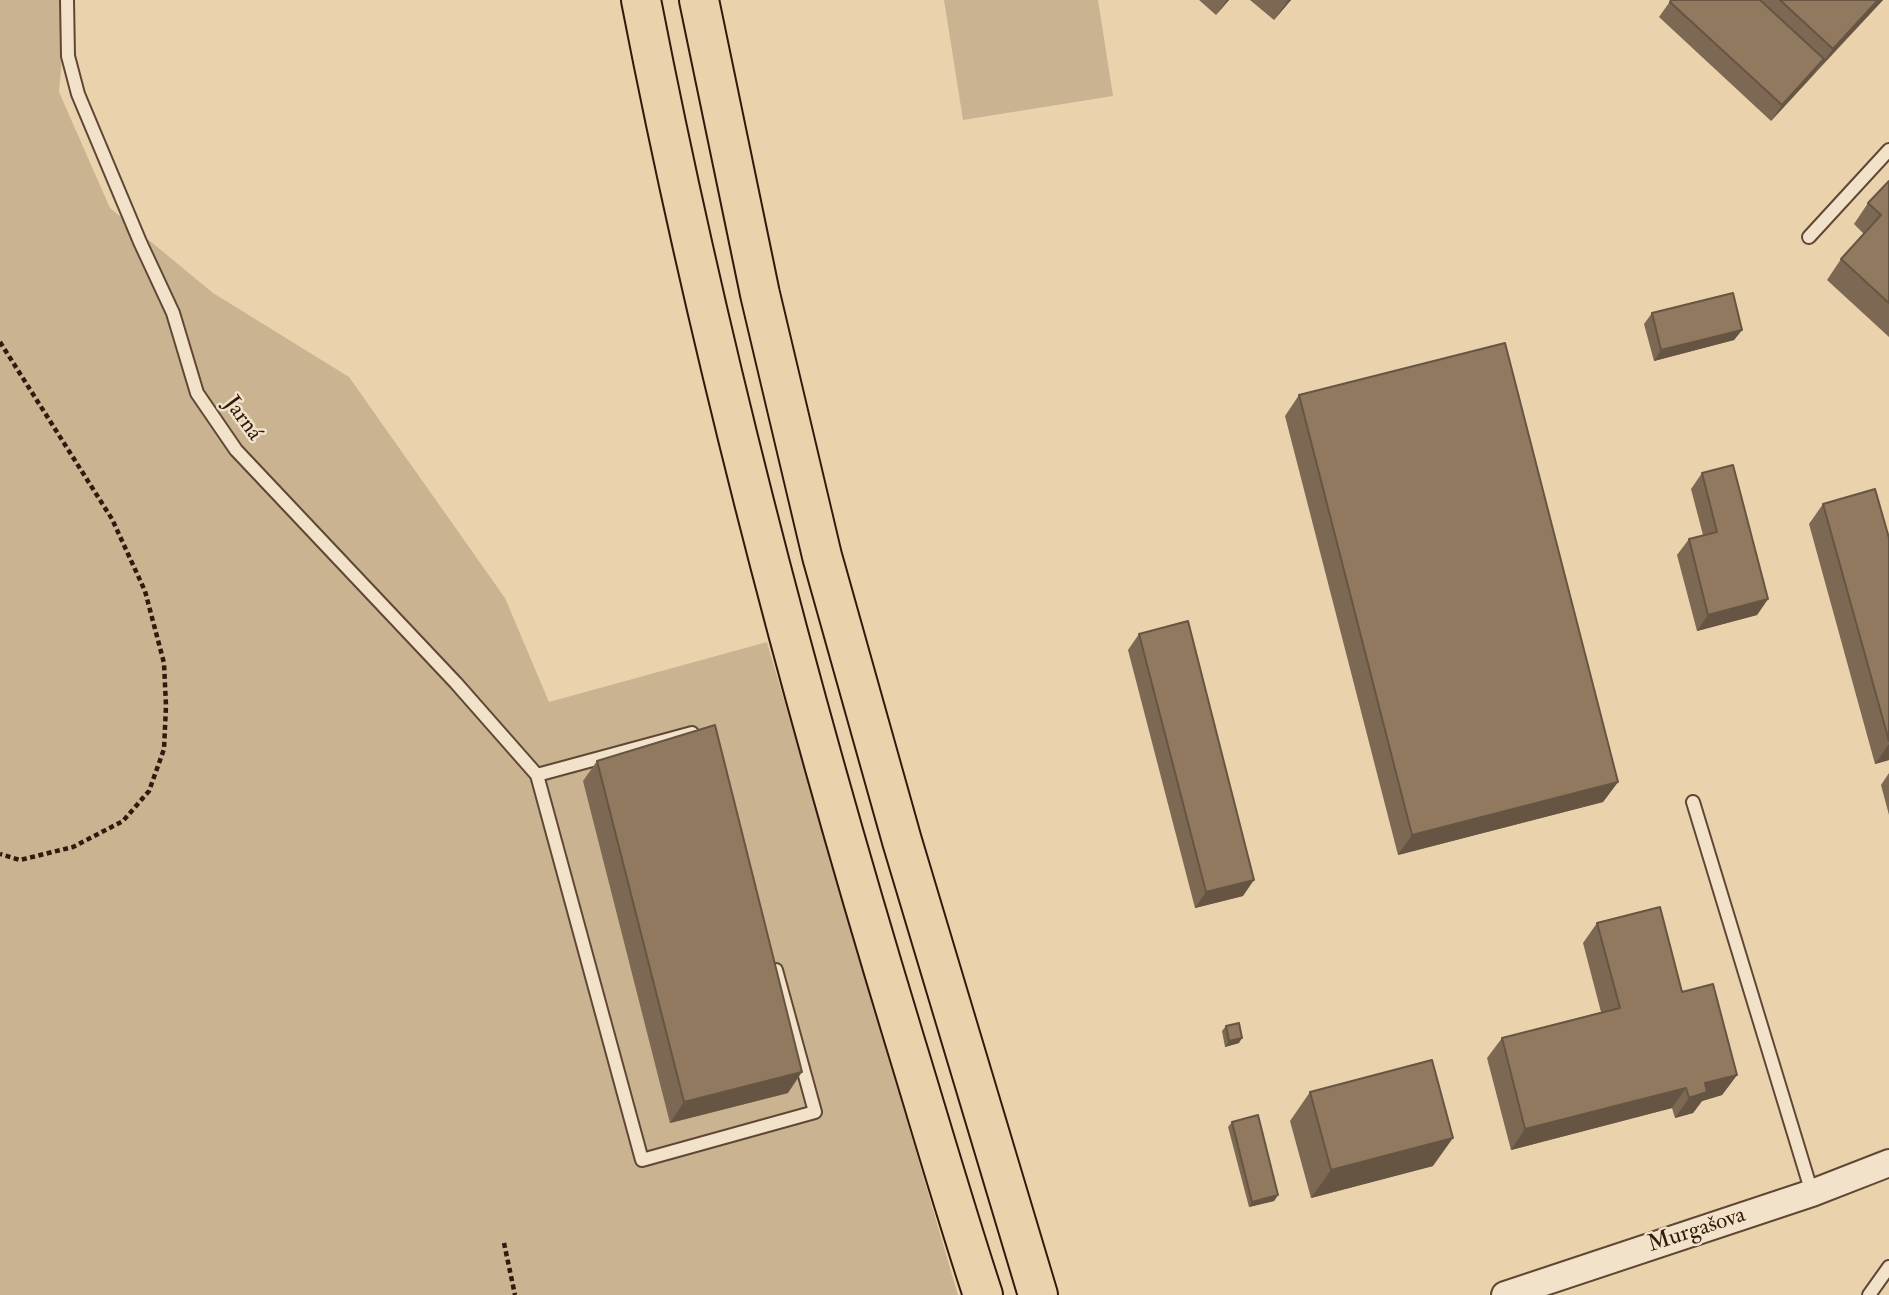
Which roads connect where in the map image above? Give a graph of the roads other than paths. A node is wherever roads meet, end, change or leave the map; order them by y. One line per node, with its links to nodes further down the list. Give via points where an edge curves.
1 (67, 0): 7 (lane, Jarná, via 68,56 78,93 173,313 197,393 236,450)
2 (642, 0): 13 (highway, via 706,305 770,564 849,859)
3 (699, 0): 14 (highway, via 760,293 822,556)
4 (1889, 150): 5 (lane)
5 (1809, 236)
6 (710, 728): 7 (lane)
7 (537, 775): 9 (lane, via 642,1160 815,1112)
8 (1693, 802): 11 (lane)
9 (771, 953)
10 (1889, 1163): 11 (street, Murgašova)
11 (1812, 1193): 15 (street, Murgašova)
12 (1889, 1267): 16 (lane)
13 (983, 1295)
14 (1038, 1295)
15 (1505, 1295)
16 (1869, 1295)

